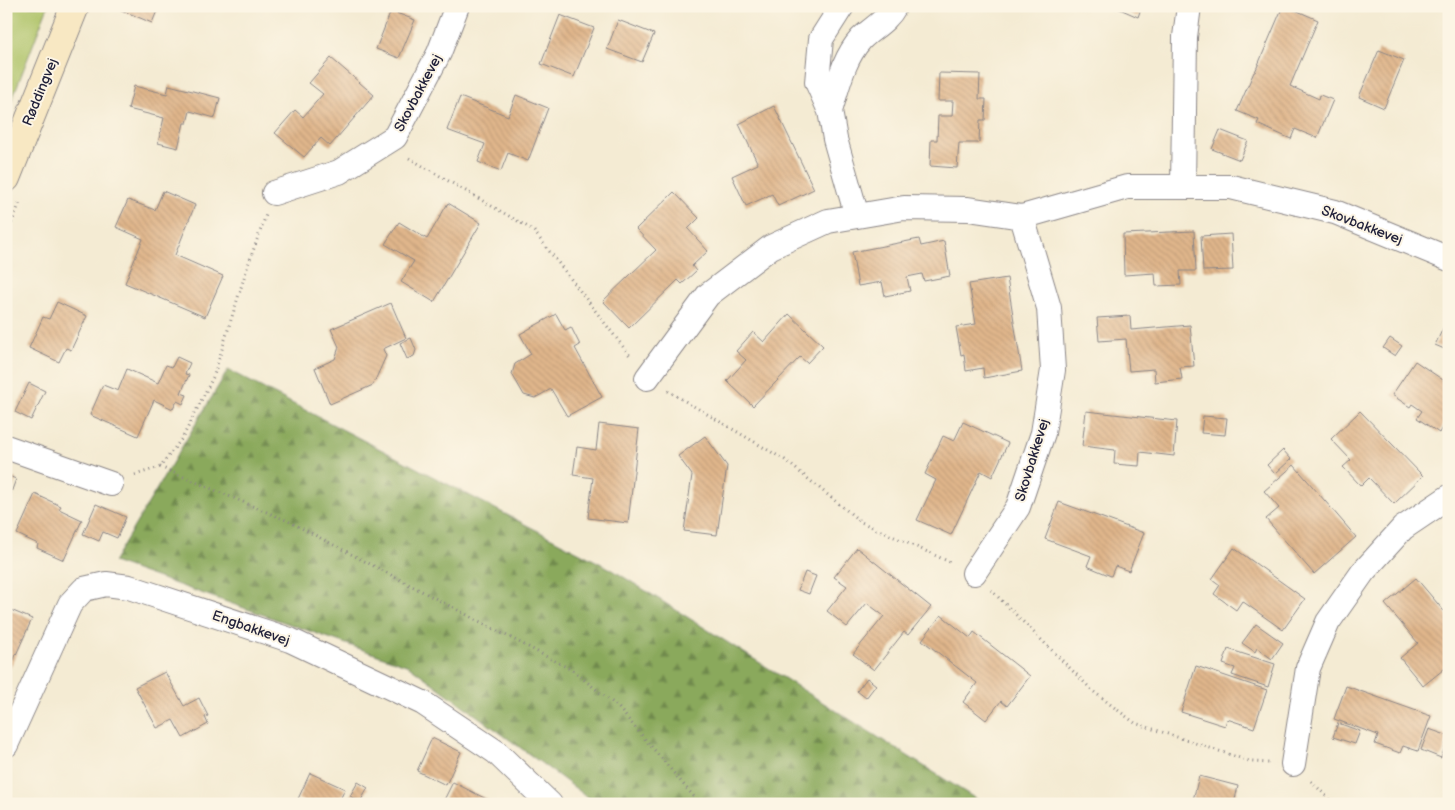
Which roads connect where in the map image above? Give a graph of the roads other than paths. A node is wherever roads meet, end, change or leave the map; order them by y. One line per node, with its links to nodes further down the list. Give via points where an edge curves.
1 (74, 6): 7 (street, Røddingvej)
2 (457, 6): 9 (street, Skovbakkevej, via 440,53 395,137 339,172)
3 (842, 6): 6 (street, via 821,40 817,82)
4 (895, 6): 6 (street, via 878,26 861,39 845,62)
5 (1189, 6): 8 (street, via 1184,37)
6 (830, 111): 10 (street)
7 (6, 178)
8 (1183, 187): 11 (street, Skovbakkevej, via 1127,187); 12 (street, Skovbakkevej, via 1231,187 1335,212)
9 (274, 193)
10 (857, 216): 11 (street, Skovbakkevej, via 904,208 968,208); 13 (street, Skovbakkevej, via 828,221 771,247 708,295)
11 (1022, 217): 17 (street, Skovbakkevej, via 1049,308 1053,370 1044,433 1018,507)
12 (1449, 259)
13 (647, 378)
14 (6, 447): 15 (street)
15 (111, 484)
16 (1449, 497): 19 (street, via 1403,528 1363,572 1328,622 1308,668)
17 (974, 573)
18 (6, 745): 20 (street, Engbakkevej, via 70,604 84,589 106,584 129,587 290,640 423,703 496,752)
19 (1294, 764)
20 (550, 804)

